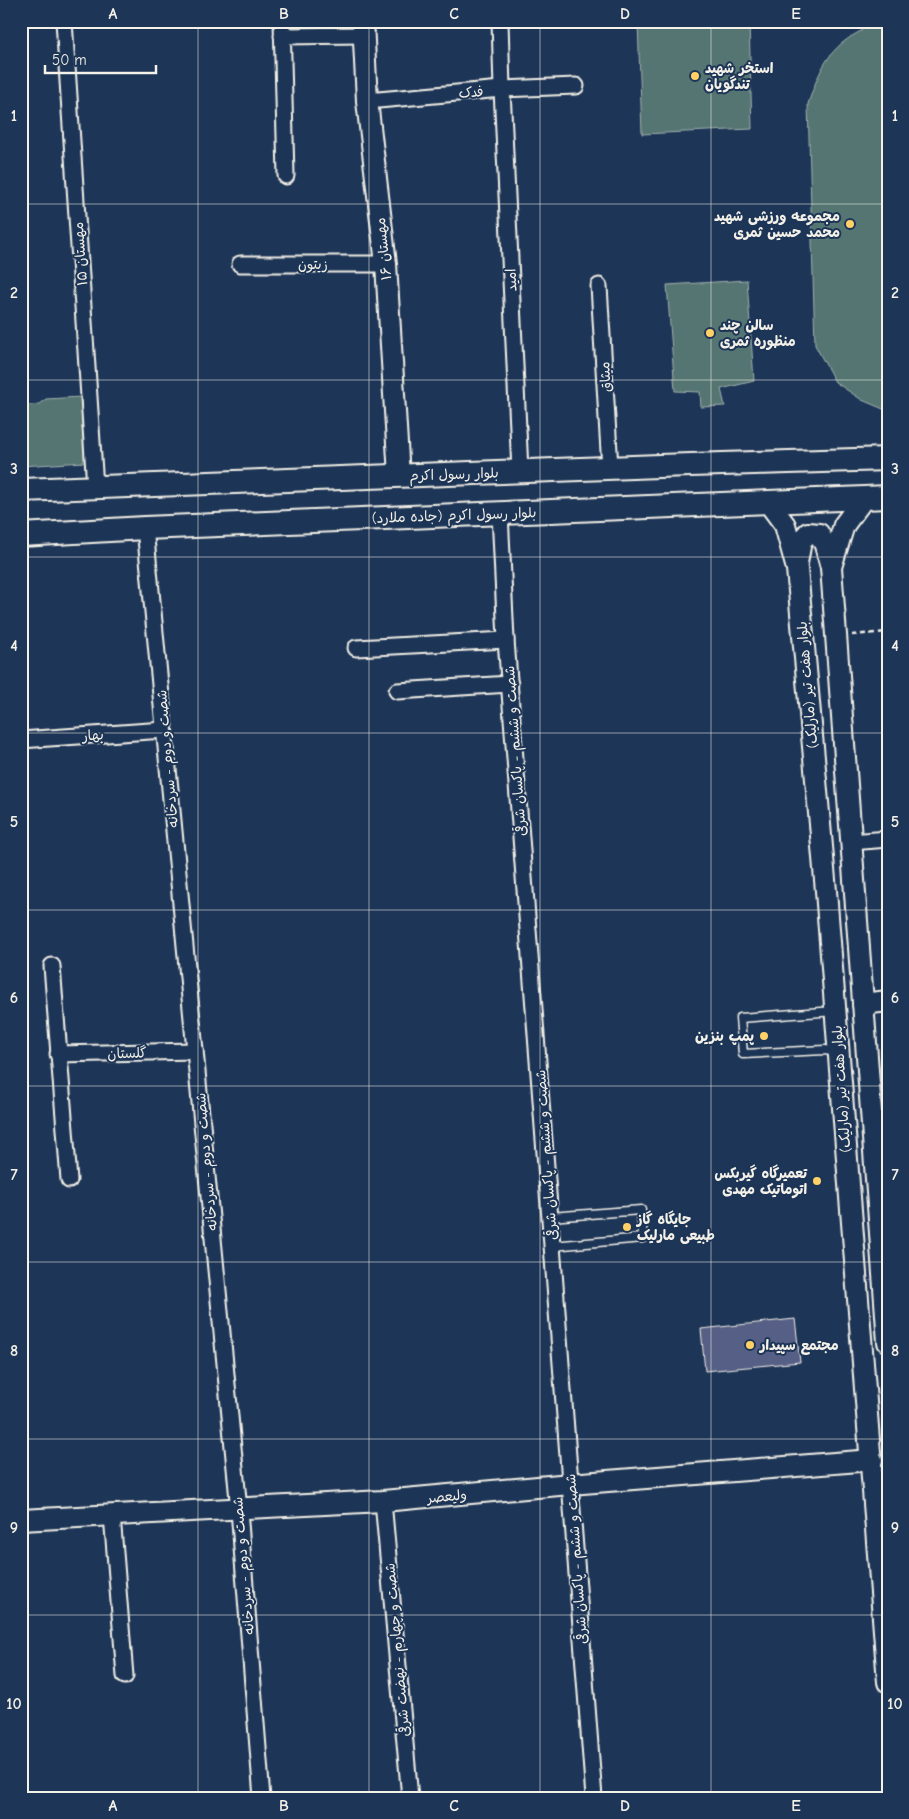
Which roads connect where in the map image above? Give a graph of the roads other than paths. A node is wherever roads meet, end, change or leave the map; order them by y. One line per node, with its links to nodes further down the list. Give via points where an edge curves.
1 (64, 21): 16 (street, مهستان ۱۵)
2 (500, 21): 6 (street, امید)
3 (363, 28): 4 (street); 7 (main road, مهستان ۱۶)
4 (282, 29): 8 (street)
5 (576, 86): 6 (street, فدک)
6 (502, 89): 7 (street, فدک); 14 (street, امید)
7 (367, 102): 10 (main road, مهستان ۱۶)
8 (286, 176)
9 (240, 264): 10 (street, زیتون)
10 (386, 264): 15 (main road, مهستان ۱۶)
11 (599, 286): 13 (street, میثاق)
12 (888, 459): 13 (main road, بلوار رسول اکرم)
13 (610, 468): 14 (main road, بلوار رسول اکرم)
14 (520, 471): 15 (main road, بلوار رسول اکرم)
15 (398, 476): 16 (main road, بلوار رسول اکرم)
16 (95, 486): 17 (main road, بلوار رسول اکرم)
17 (21, 490)
18 (864, 498): 19 (main road, بلوار رسول اکرم (جاده ملارد)); 20 (main road, بلوار رسول اکرم (جاده ملارد)); 24 (main road, بلوار هفت تیر (مارلیک), via 844,526)
19 (888, 498)
20 (768, 502): 21 (main road, بلوار رسول اکرم (جاده ملارد)); 25 (main road, بلوار هفت تیر (مارلیک), via 785,524)
21 (500, 512): 22 (main road, بلوار رسول اکرم (جاده ملارد)); 26 (street, شصت و ششم - پاکسان شرقی)
22 (145, 528): 23 (main road, بلوار رسول اکرم (جاده ملارد)); 30 (street, شصت و دوم - سردخانه)
23 (21, 535)
24 (831, 567): 25 (main road, via 819,534 808,533 800,541); 33 (main road, بلوار هفت تیر (مارلیک))
25 (797, 569): 37 (main road, بلوار هفت تیر (مارلیک))
26 (506, 640): 27 (street); 28 (street, شصت و ششم - پاکسان شرقی)
27 (356, 648)
28 (510, 684): 29 (street); 42 (street, شصت و ششم - پاکسان شرقی)
29 (397, 691)
30 (164, 730): 31 (street, بهار); 38 (street, شصت و دوم - سردخانه)
31 (21, 740)
32 (888, 840): 33 (street)
33 (850, 842): 36 (main road, بلوار هفت تیر (مارلیک))
34 (52, 966): 40 (street)
35 (888, 1001): 36 (main road)
36 (863, 1004): 44 (main road, بلوار هفت تیر (مارلیک))
37 (835, 1011): 39 (main road, بلوار هفت تیر (مارلیک)); 39 (lane, via 740,1018 743,1054)
38 (195, 1051): 40 (street, گلستان); 48 (street, شصت و دوم - سردخانه)
39 (838, 1052): 45 (main road, بلوار هفت تیر (مارلیک))
40 (58, 1054): 41 (street)
41 (69, 1180)
42 (550, 1217): 43 (street, شصت و ششم - پاکسان شرقی); 43 (lane, via 641,1210 643,1238)
43 (552, 1246): 46 (street, شصت و ششم - پاکسان شرقی)
44 (888, 1342)
45 (872, 1460): 46 (main road, ولیعصر); 52 (main road, بلوار هفت تیر (مارلیک))
46 (570, 1484): 47 (main road, ولیعصر); 55 (street, شصت و ششم - پاکسان شرقی)
47 (383, 1501): 48 (main road, ولیعصر); 54 (street, شصت و چهارم - نهضت شرقی)
48 (239, 1510): 49 (main road, ولیعصر); 53 (street, شصت و دوم - سردخانه)
49 (112, 1515): 50 (main road, ولیعصر); 51 (street)
50 (21, 1520)
51 (125, 1676)
52 (888, 1682)
53 (262, 1798)
54 (410, 1798)
55 (594, 1798)

